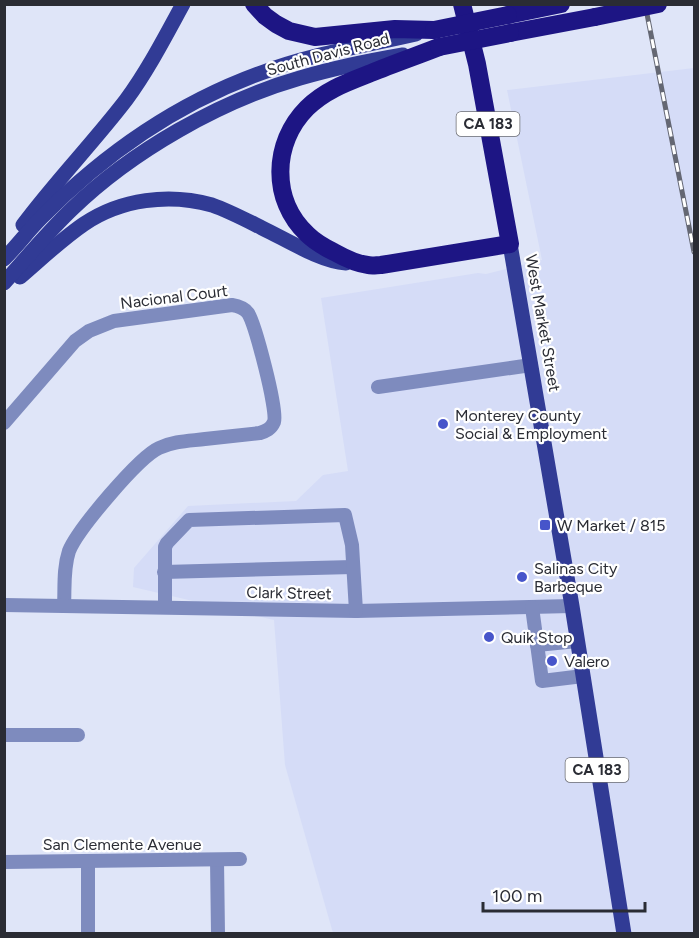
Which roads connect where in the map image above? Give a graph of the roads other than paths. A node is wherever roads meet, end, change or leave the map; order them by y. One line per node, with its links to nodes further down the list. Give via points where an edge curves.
1 (183, 4): 10 (main road, via 126,99)
2 (254, 4): 7 (highway, via 276,24 315,37 395,29)
3 (462, 4): 9 (highway, West Market Street / CA 183)
4 (561, 4): 6 (highway)
5 (658, 4): 6 (highway, bridge, via 595,18)
6 (509, 24): 7 (highway, bridge); 8 (highway, South Davis Road, bridge)
7 (434, 30): 11 (main road, South Davis Road, via 287,64 196,101 93,170)
8 (439, 47): 12 (highway, via 324,94 297,119 281,154 282,189 298,223 321,245); 13 (main road, South Davis Road, via 298,78 237,101 183,128 133,160 72,208)
9 (510, 244): 12 (highway); 15 (main road, West Market Street / CA 183)
10 (4, 249)
11 (4, 259)
12 (366, 265): 14 (main road, via 322,257 213,206 154,199 116,208 84,224)
13 (4, 283)
14 (4, 290)
15 (531, 365): 16 (street); 22 (main road, West Market Street / CA 183)
16 (378, 387)
17 (4, 423): 21 (street, Nacional Court, via 68,348 97,327 114,321 232,305 249,316 274,409 272,427 260,433 182,441 149,453 80,532 69,551 64,571)
18 (353, 567): 19 (street); 19 (street, via 345,515 189,520 165,547); 25 (street)
19 (164, 572): 23 (street)
20 (4, 605): 21 (street, Clark Street)
21 (64, 606): 23 (street, Clark Street)
22 (572, 606): 24 (street, Clark Street); 26 (main road, West Market Street / CA 183)
23 (165, 607): 25 (street, Clark Street)
24 (532, 607): 25 (street, Clark Street); 27 (street)
25 (356, 611)
26 (577, 641): 27 (street); 28 (main road, West Market Street / CA 183)
27 (537, 645): 28 (street, via 542,681)
28 (583, 676): 37 (main road, West Market Street / CA 183)
29 (4, 735): 30 (street)
30 (78, 735)
31 (240, 859): 32 (street, San Clemente Avenue)
32 (217, 860): 33 (street, San Clemente Avenue); 36 (street)
33 (88, 861): 34 (street, San Clemente Avenue); 35 (street)
34 (4, 862)
35 (88, 933)
36 (219, 933)
37 (624, 933)

